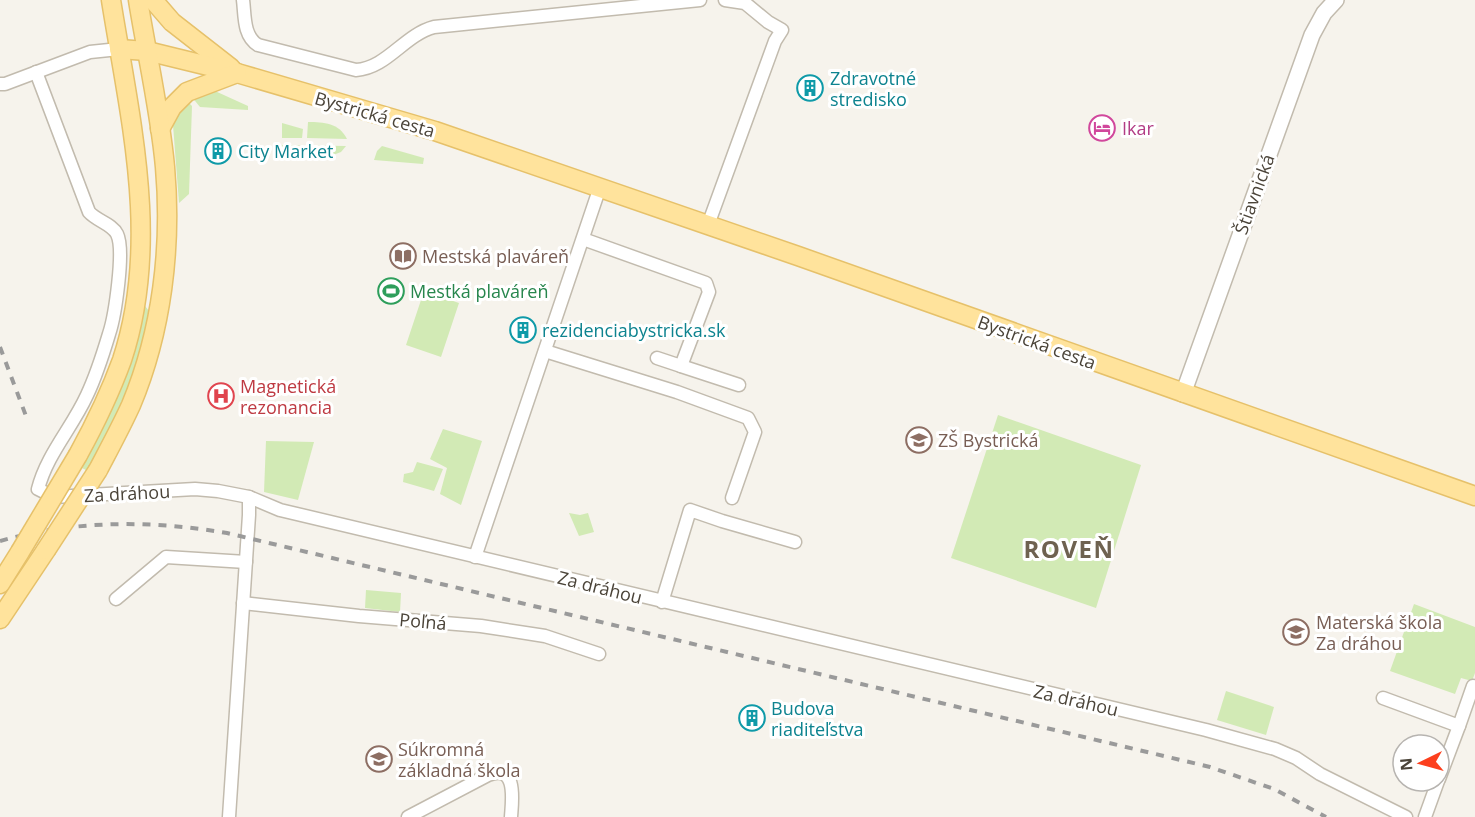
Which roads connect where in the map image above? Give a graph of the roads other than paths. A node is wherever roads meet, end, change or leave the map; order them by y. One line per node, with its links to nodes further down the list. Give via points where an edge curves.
1 (111, 0): 8 (main road)
2 (138, 0): 9 (main road)
3 (153, 0): 11 (main road, via 172,22)
4 (243, 0): 5 (street, via 248,34 258,45 356,70 376,65 416,34 434,27)
5 (700, 0)
6 (725, 0): 15 (street, via 745,3 782,30)
7 (1336, 0): 21 (street, Štiavnická, via 1312,35)
8 (118, 49): 9 (main road, Bystrická cesta); 10 (street, via 90,52); 28 (main road, bridge, via 140,191 141,239 131,325 100,414)
9 (147, 51): 11 (main road, Bystrická cesta); 13 (main road)
10 (36, 72): 12 (street); 24 (street, Za dráhou, via 89,212 116,232 121,244 110,333 87,396 43,469 38,489 54,497 195,489)
11 (237, 73): 13 (main road, via 187,92 172,107); 14 (main road, Bystrická cesta, via 435,131)
12 (0, 84)
13 (160, 129): 32 (main road, bridge, via 167,201 154,333 131,403 98,470)
14 (600, 187): 15 (main road, Bystrická cesta); 16 (street)
15 (708, 225): 21 (main road, Bystrická cesta)
16 (583, 239): 17 (street); 19 (street, via 706,283 709,292)
17 (545, 351): 22 (street, via 748,418 755,432); 26 (street)
18 (657, 358): 19 (street)
19 (681, 366): 20 (street)
20 (739, 385)
21 (1183, 394): 23 (main road, Bystrická cesta)
22 (733, 495)
23 (1475, 496)
24 (249, 497): 26 (street, Za dráhou, via 280,510); 27 (street)
25 (795, 542): 30 (street, Za dráhou, via 690,510)
26 (475, 557): 30 (street, Za dráhou)
27 (246, 562): 29 (street, via 166,557); 31 (street)
28 (0, 584)
29 (116, 599)
30 (662, 602): 42 (street, Za dráhou, via 1275,749)
31 (243, 603): 33 (street, Poľná, via 481,626 545,636); 39 (street)
32 (0, 619)
33 (599, 654)
34 (1473, 686): 36 (street)
35 (1383, 698): 36 (street)
36 (1459, 726): 37 (street)
37 (1451, 748)
38 (1434, 793): 43 (street)
39 (229, 817)
40 (408, 817): 41 (street, via 493,773 504,774 512,784)
41 (511, 817)
42 (1406, 817)
43 (1425, 817)

